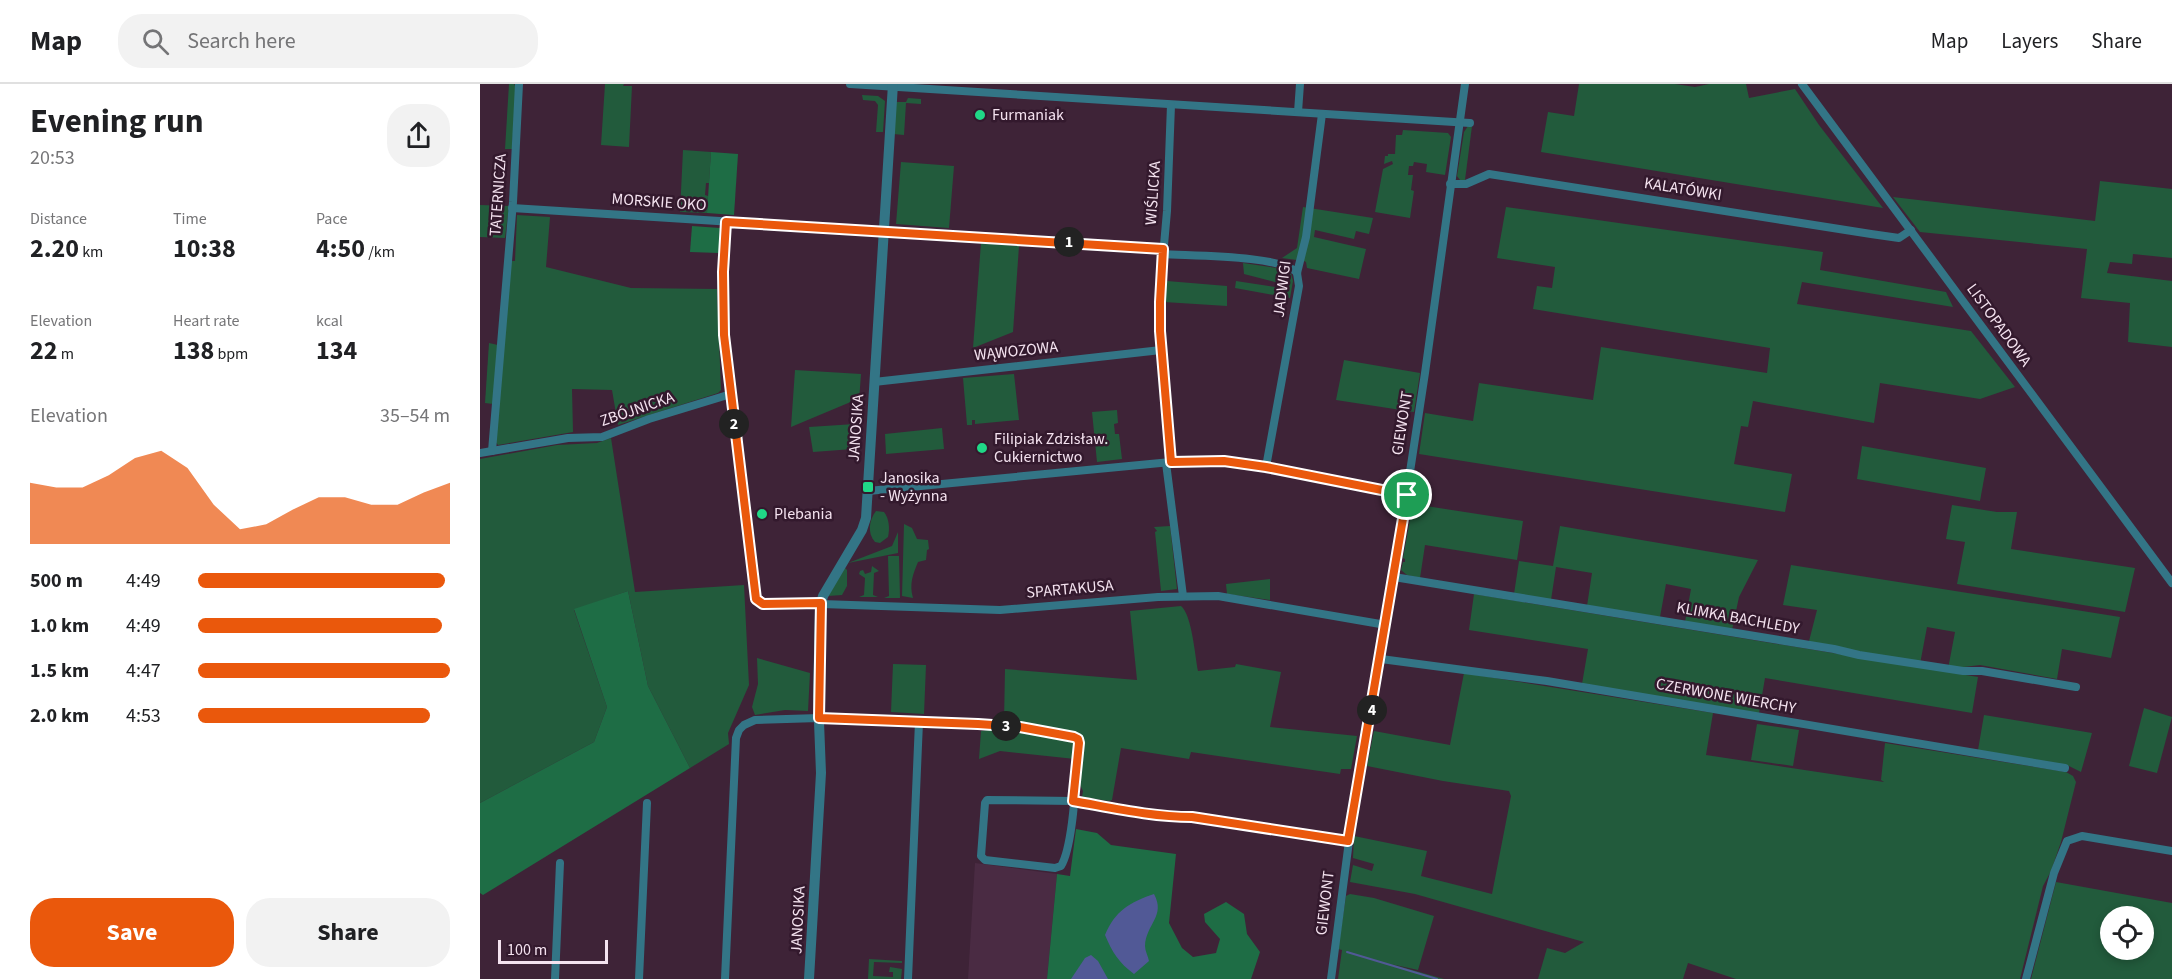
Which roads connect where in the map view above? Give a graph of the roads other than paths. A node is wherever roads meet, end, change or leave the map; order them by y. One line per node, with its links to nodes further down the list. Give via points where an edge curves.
1 (519, 84): 13 (street, TATERNICZA)
2 (850, 84): 6 (street)
3 (1300, 84): 8 (street)
4 (1465, 84): 10 (street, GIEWONT)
5 (1802, 84): 15 (street, LISTOPADOWA)
6 (893, 85): 7 (street); 16 (street, JANOSIKA)
7 (1171, 105): 8 (street); 17 (street, WIŚLICKA)
8 (1298, 112): 9 (street)
9 (1322, 114): 10 (street); 18 (street, JADWIGI, via 1306,237)
10 (1459, 123): 11 (street); 12 (street, GIEWONT)
11 (1470, 123)
12 (1450, 184): 15 (street, KALATÓWKI, via 1466,184 1490,174 1899,238); 27 (street, GIEWONT)
13 (512, 208): 14 (street, MORSKIE OKO); 22 (street, TATERNICZA)
14 (726, 222): 16 (street, MORSKIE OKO); 21 (street, via 723,314)
15 (1911, 230): 29 (street, LISTOPADOWA)
16 (884, 232): 17 (street, MORSKIE OKO); 20 (street, JANOSIKA)
17 (1163, 252): 18 (street, MORSKIE OKO, via 1259,260 1293,267); 19 (street, WIŚLICKA)
18 (1297, 273): 25 (street, JADWIGI, via 1299,286)
19 (1161, 350): 20 (street, WĄWOZOWA); 24 (street, WIŚLICKA)
20 (874, 382): 26 (street, JANOSIKA)
21 (731, 394): 22 (street, ZBÓJNICKA, via 602,437); 31 (street, SPARTAKUSA, via 756,599 763,604)
22 (492, 450): 23 (street, ZBÓJNICKA)
23 (480, 453)
24 (1168, 462): 25 (street, via 1224,461); 26 (street); 30 (street, WIŚLICKA)
25 (1266, 467): 27 (street)
26 (868, 491): 31 (street, JANOSIKA, via 865,523)
27 (1407, 495): 28 (street, GIEWONT)
28 (1394, 578): 32 (street, GIEWONT); 34 (street, KLIMKA BACHLEDY)
29 (2172, 583)
30 (1183, 596): 31 (street, SPARTAKUSA, via 1000,610); 32 (street, SPARTAKUSA, via 1218,596)
31 (821, 603): 35 (street, JANOSIKA)
32 (1386, 625): 33 (street, GIEWONT)
33 (1381, 658): 37 (street, CZERWONE WIERCHY, via 1558,683); 40 (street, GIEWONT)
34 (2076, 687)
35 (819, 718): 36 (street); 45 (street, via 755,720 737,734); 46 (street, JANOSIKA, via 821,766)
36 (919, 722): 38 (street, via 1020,727 1078,739); 47 (street)
37 (2065, 768)
38 (1073, 801): 38 (street, via 1064,863 1055,868 982,858 986,801); 40 (street)
39 (647, 802): 44 (street)
40 (1348, 841): 48 (street, GIEWONT)
41 (2172, 851): 49 (street, via 2082,836 2067,841 2050,887)
42 (560, 863): 43 (street)
43 (555, 979)
44 (639, 979)
45 (725, 979)
46 (809, 979)
47 (908, 979)
48 (1331, 979)
49 (2026, 979)

